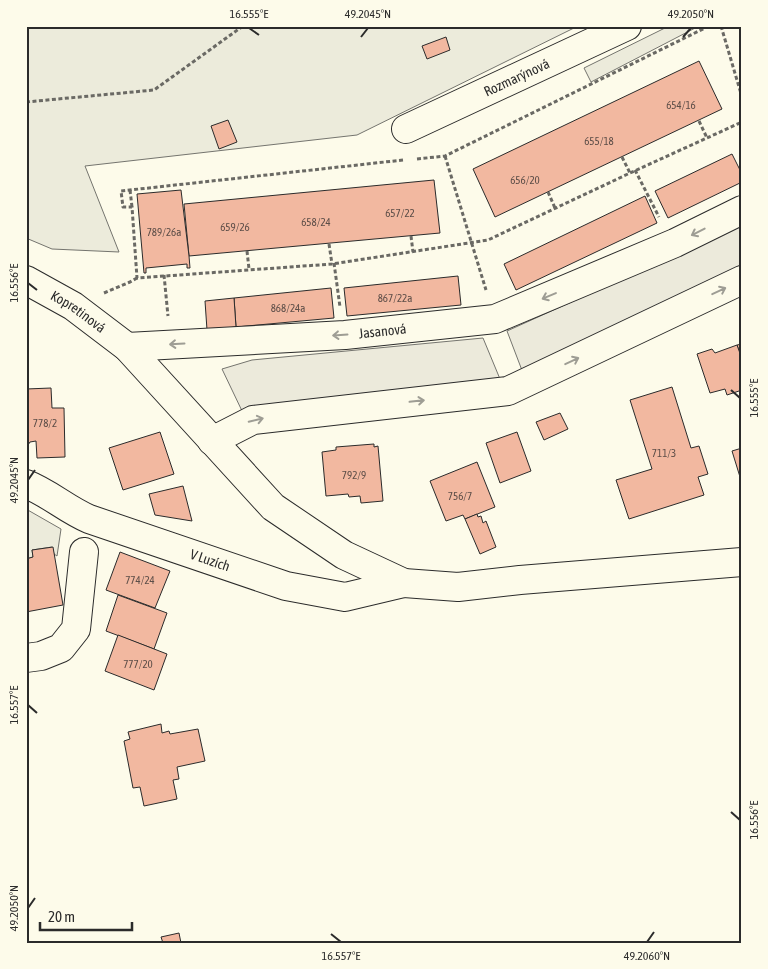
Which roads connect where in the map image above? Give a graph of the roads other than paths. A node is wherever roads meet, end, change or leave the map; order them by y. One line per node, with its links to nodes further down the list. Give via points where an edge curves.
1 (627, 26): 2 (street, Rozmarýnová)
2 (406, 129)
3 (742, 210): 6 (street, Jasanová, one-way to 6, via 675,243 495,319 345,335)
4 (26, 280): 6 (street, Kopretinová, via 74,306)
5 (742, 280): 7 (street, one-way to 5, via 253,420 508,391)
6 (127, 347): 7 (street)
7 (212, 442): 11 (street, via 273,507 344,555)
8 (26, 484): 11 (street, V Luzích, via 89,519 286,586 345,597)
9 (84, 552): 12 (street, via 76,629 61,648)
10 (742, 562): 11 (street, via 458,587)
11 (404, 583)
12 (26, 658)

